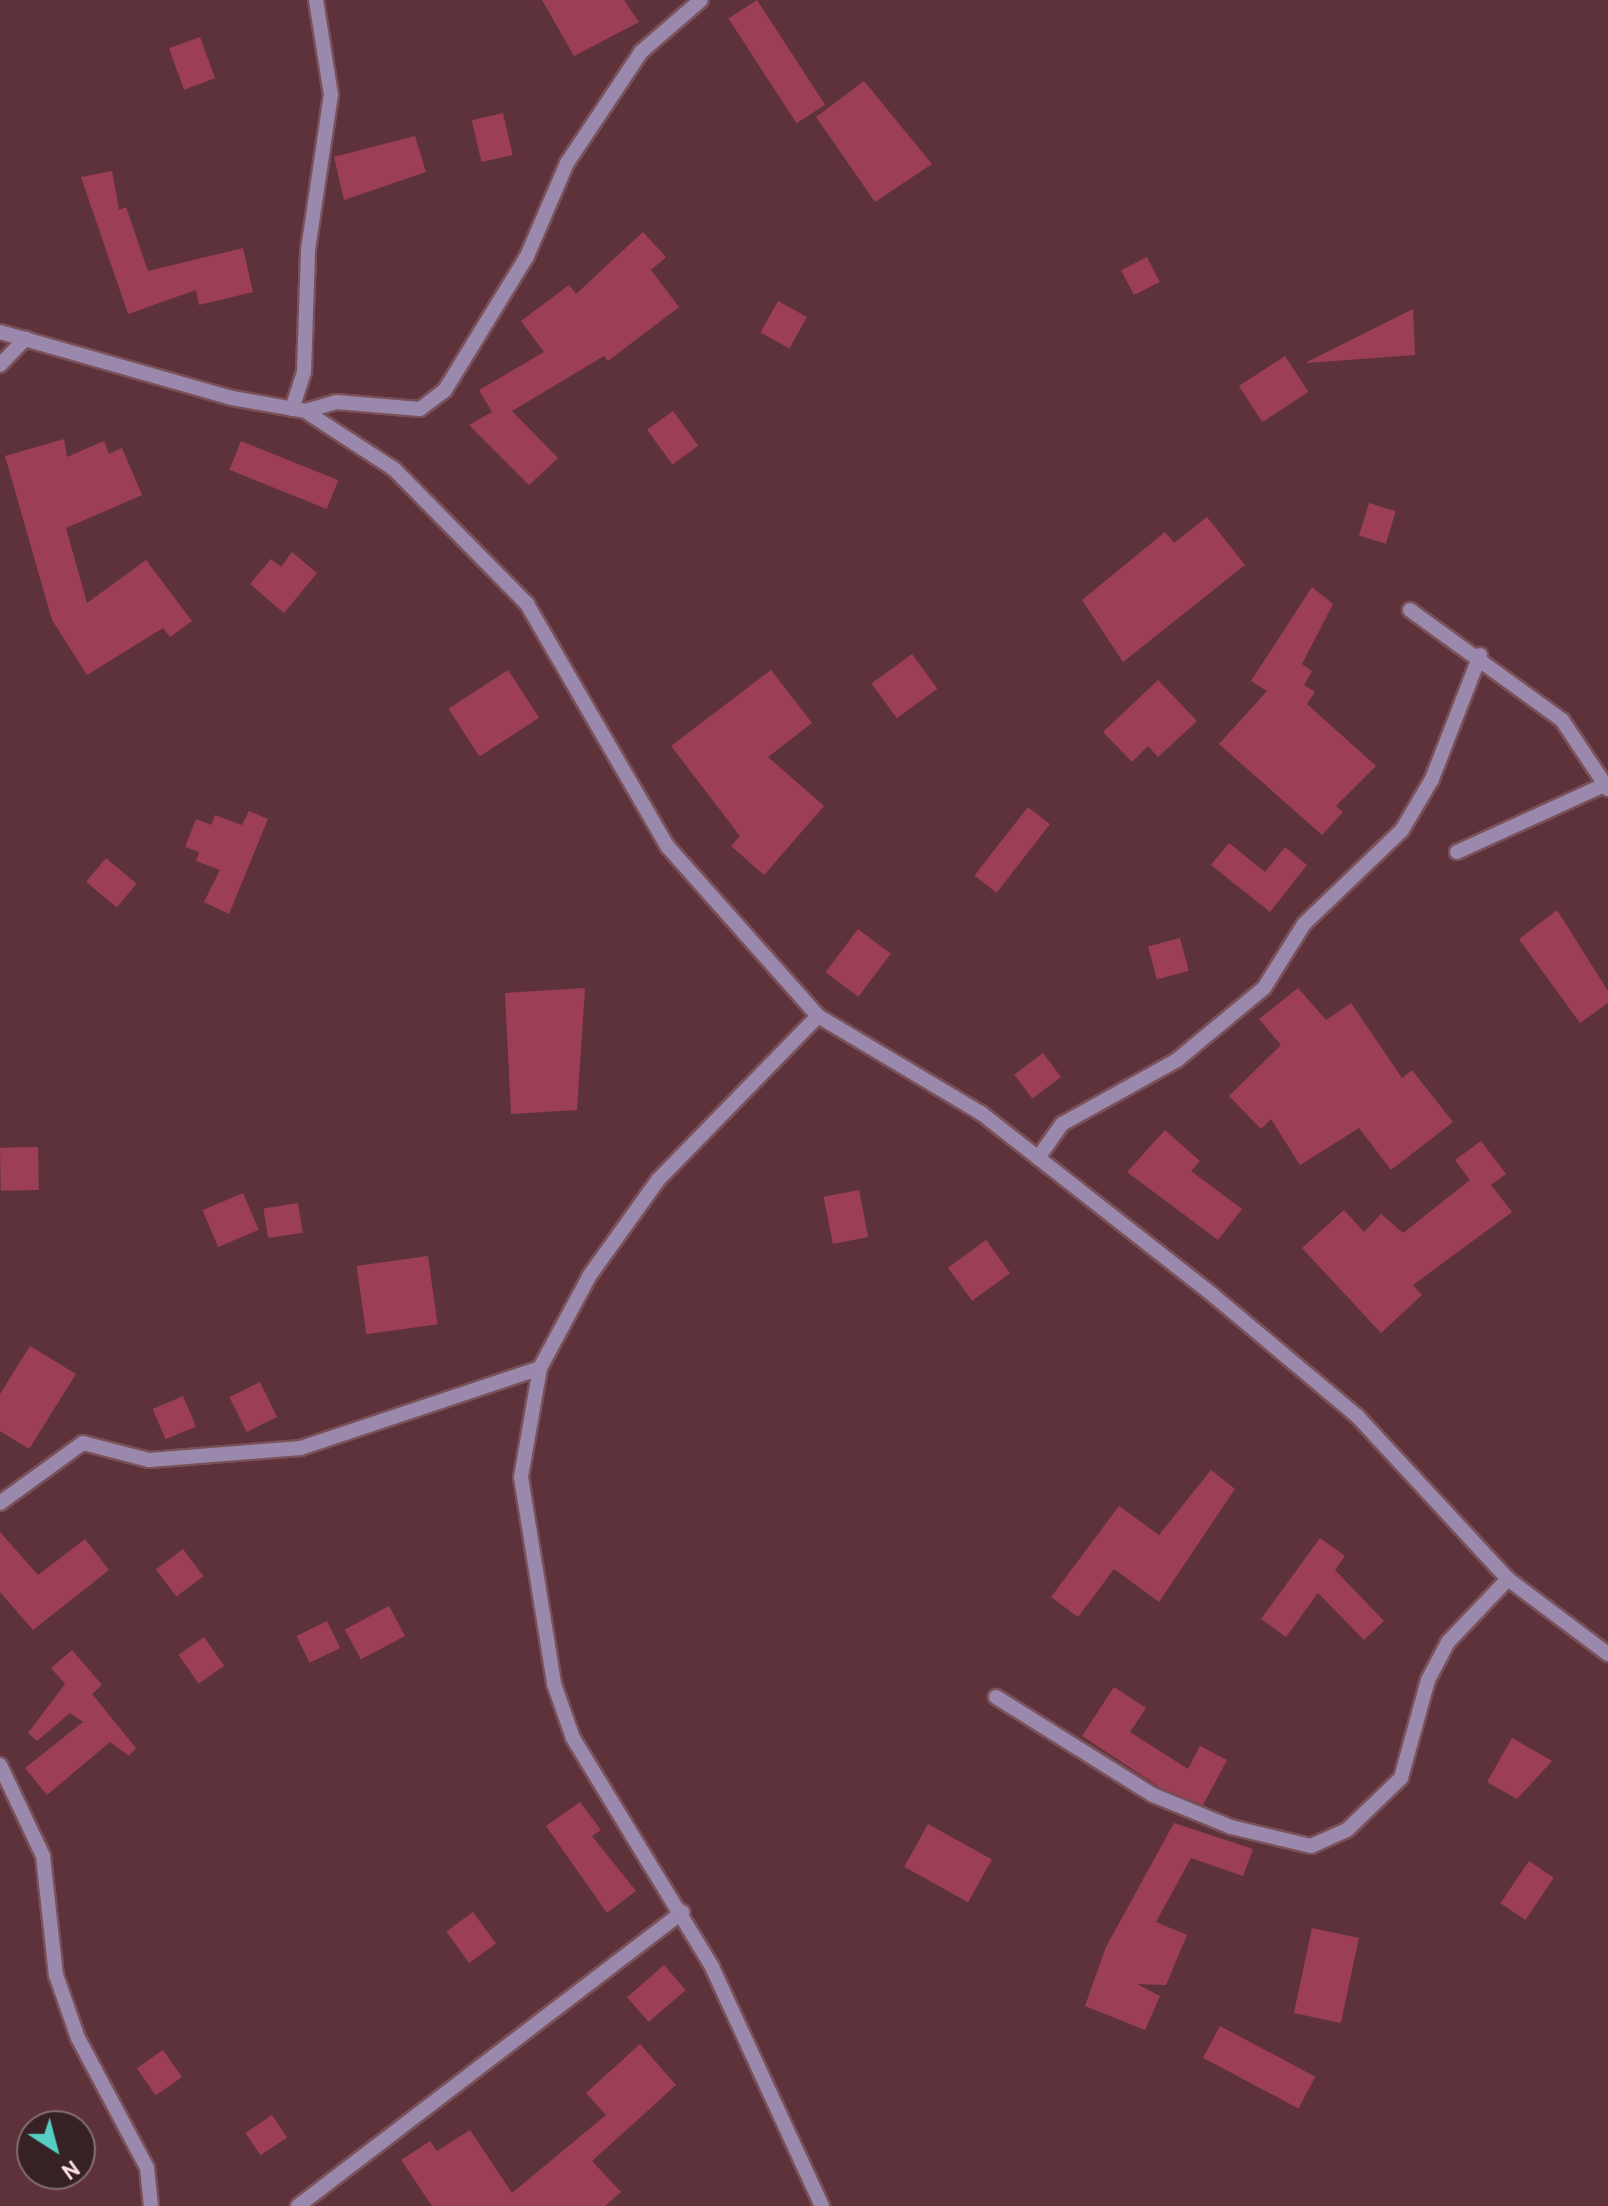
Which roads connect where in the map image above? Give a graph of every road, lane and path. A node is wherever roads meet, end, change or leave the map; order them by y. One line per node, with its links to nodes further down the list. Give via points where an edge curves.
1 (316, 0): 6 (street, via 331,95 308,250 306,358)
2 (701, 0): 6 (street, via 641,52 593,123 527,256 445,390 420,409 336,402)
3 (0, 332): 4 (street)
4 (26, 338): 5 (street); 6 (street)
5 (0, 365)
6 (298, 410): 11 (street, via 425,496 527,604 668,847)
7 (1410, 610): 8 (street)
8 (1480, 655): 9 (street, via 1562,720); 12 (street, via 1432,779 1402,830 1304,924 1264,988 1240,1015 1177,1060 1062,1124)
9 (1606, 787): 10 (street)
10 (1457, 852)
11 (818, 1016): 12 (street, via 981,1113); 13 (street, via 658,1180 590,1275)
12 (1038, 1158): 15 (street, via 1357,1416)
13 (540, 1368): 14 (street, via 301,1448 149,1460 83,1443); 19 (street, via 521,1477 554,1684 589,1773)
14 (0, 1503)
15 (1508, 1579): 16 (street); 17 (street, via 1448,1642 1428,1680 1401,1778 1347,1830 1311,1846 1231,1827 1153,1795)
16 (1608, 1654)
17 (996, 1697)
18 (0, 1765): 20 (street, via 43,1856 56,1975 78,2038 141,2155)
19 (682, 1912): 21 (street); 22 (street)
20 (151, 2206)
21 (298, 2206)
22 (822, 2206)

